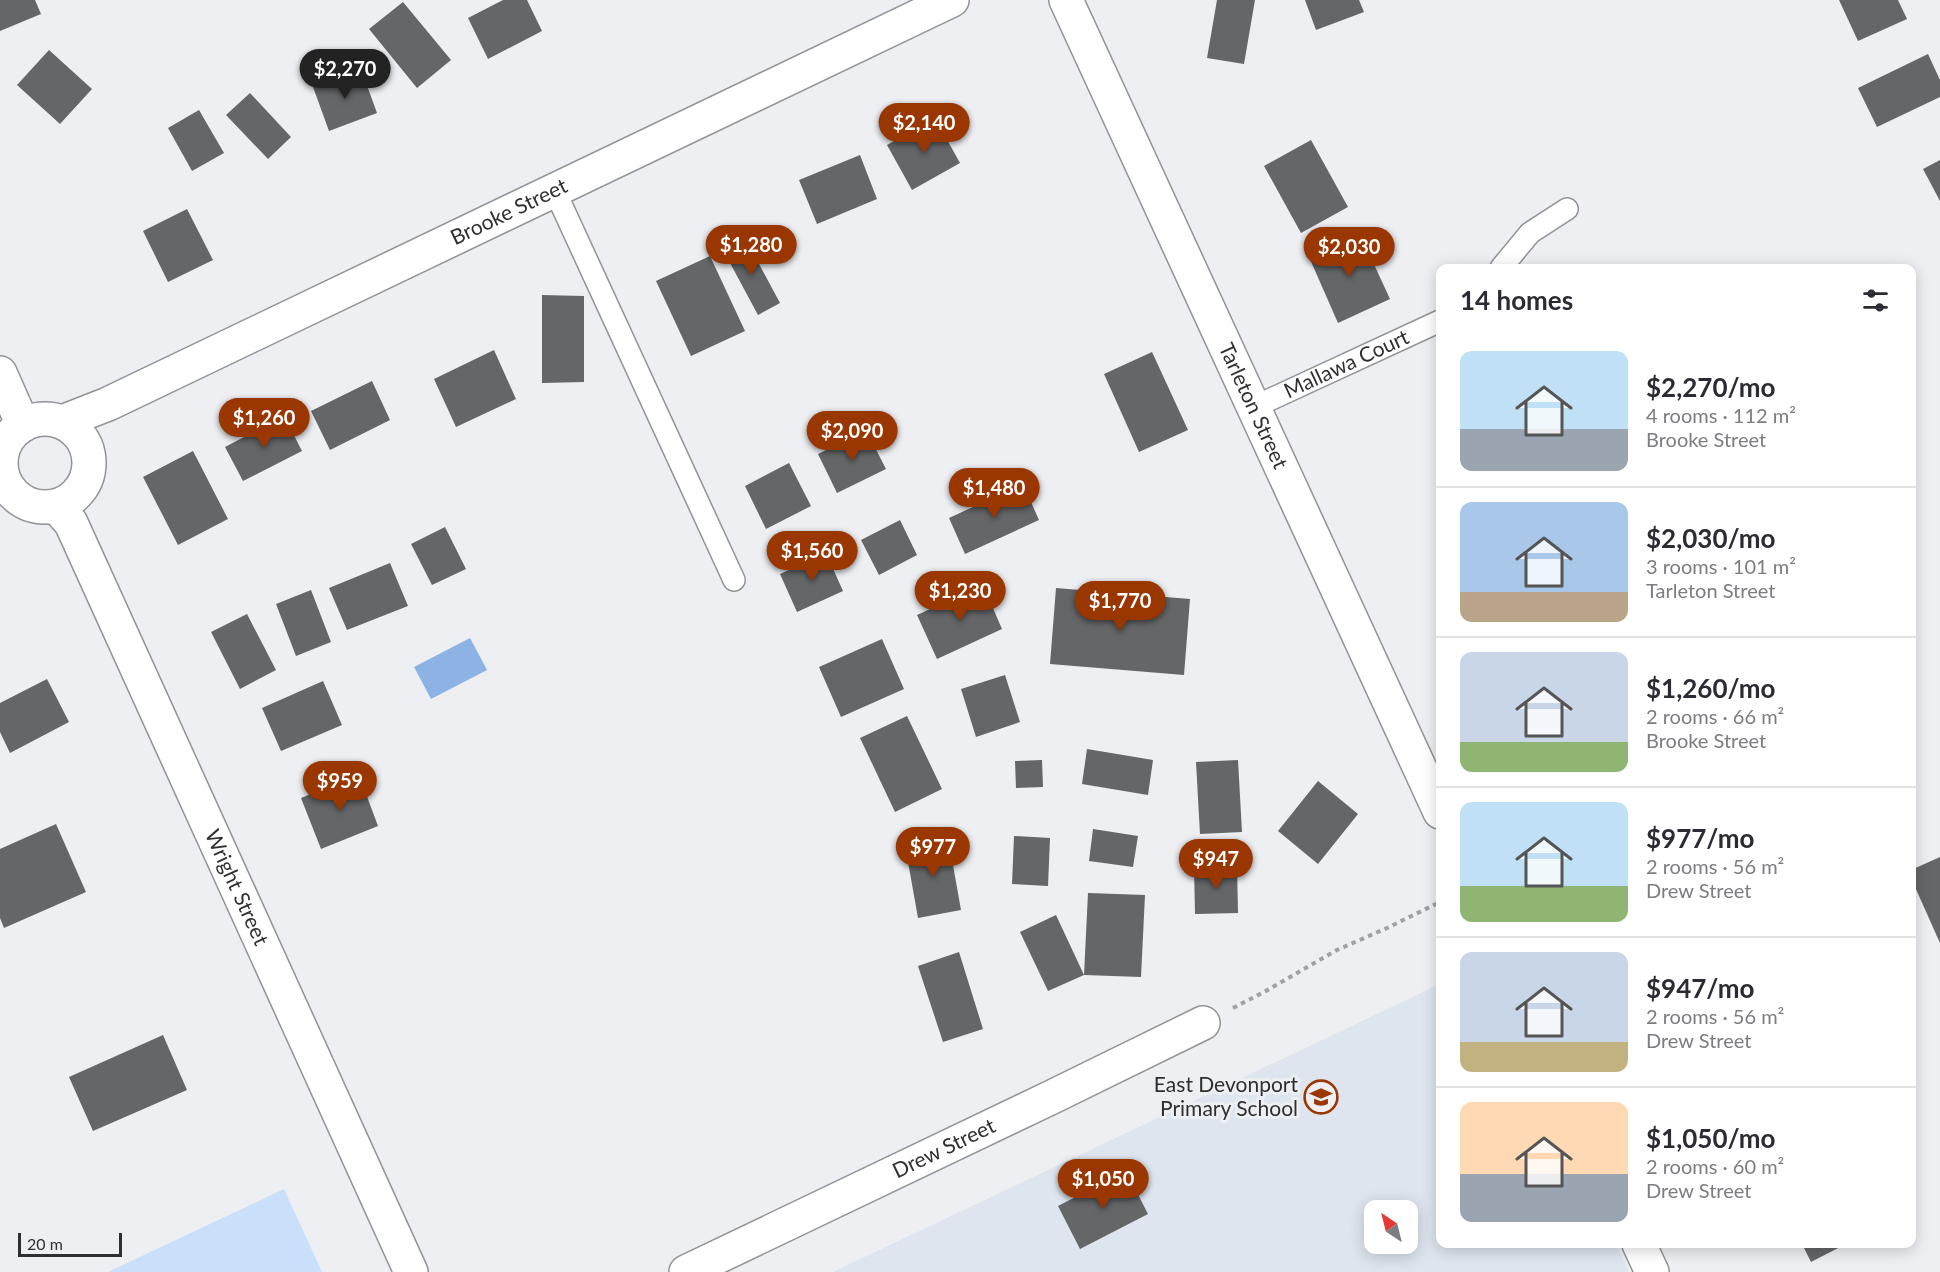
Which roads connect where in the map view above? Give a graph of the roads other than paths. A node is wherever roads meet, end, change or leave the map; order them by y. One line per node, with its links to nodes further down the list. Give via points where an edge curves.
1 (952, 0): 3 (street, Brooke Street)
2 (1066, 0): 8 (street, Tarleton Street)
3 (554, 189): 9 (street, Brooke Street, via 108,404); 13 (lane)
4 (1568, 209): 5 (lane, via 1530,233)
5 (1504, 264)
6 (1436, 323): 8 (lane, Mallawa Court)
7 (0, 373): 10 (street)
8 (1254, 407): 14 (street, Tarleton Street)
9 (62, 422): 10 (street, via 49,419); 12 (street, via 83,440 89,466 79,491)
10 (23, 424): 11 (street, via 5,443)
11 (1, 456): 12 (street, via 1,471 15,496 41,507)
12 (56, 506): 17 (street, Wright Street, via 71,523)
13 (734, 580)
14 (1436, 803)
15 (1203, 1023): 18 (street, Drew Street)
16 (1641, 1248): 19 (street)
17 (411, 1272)
18 (686, 1272)
19 (1652, 1272)

